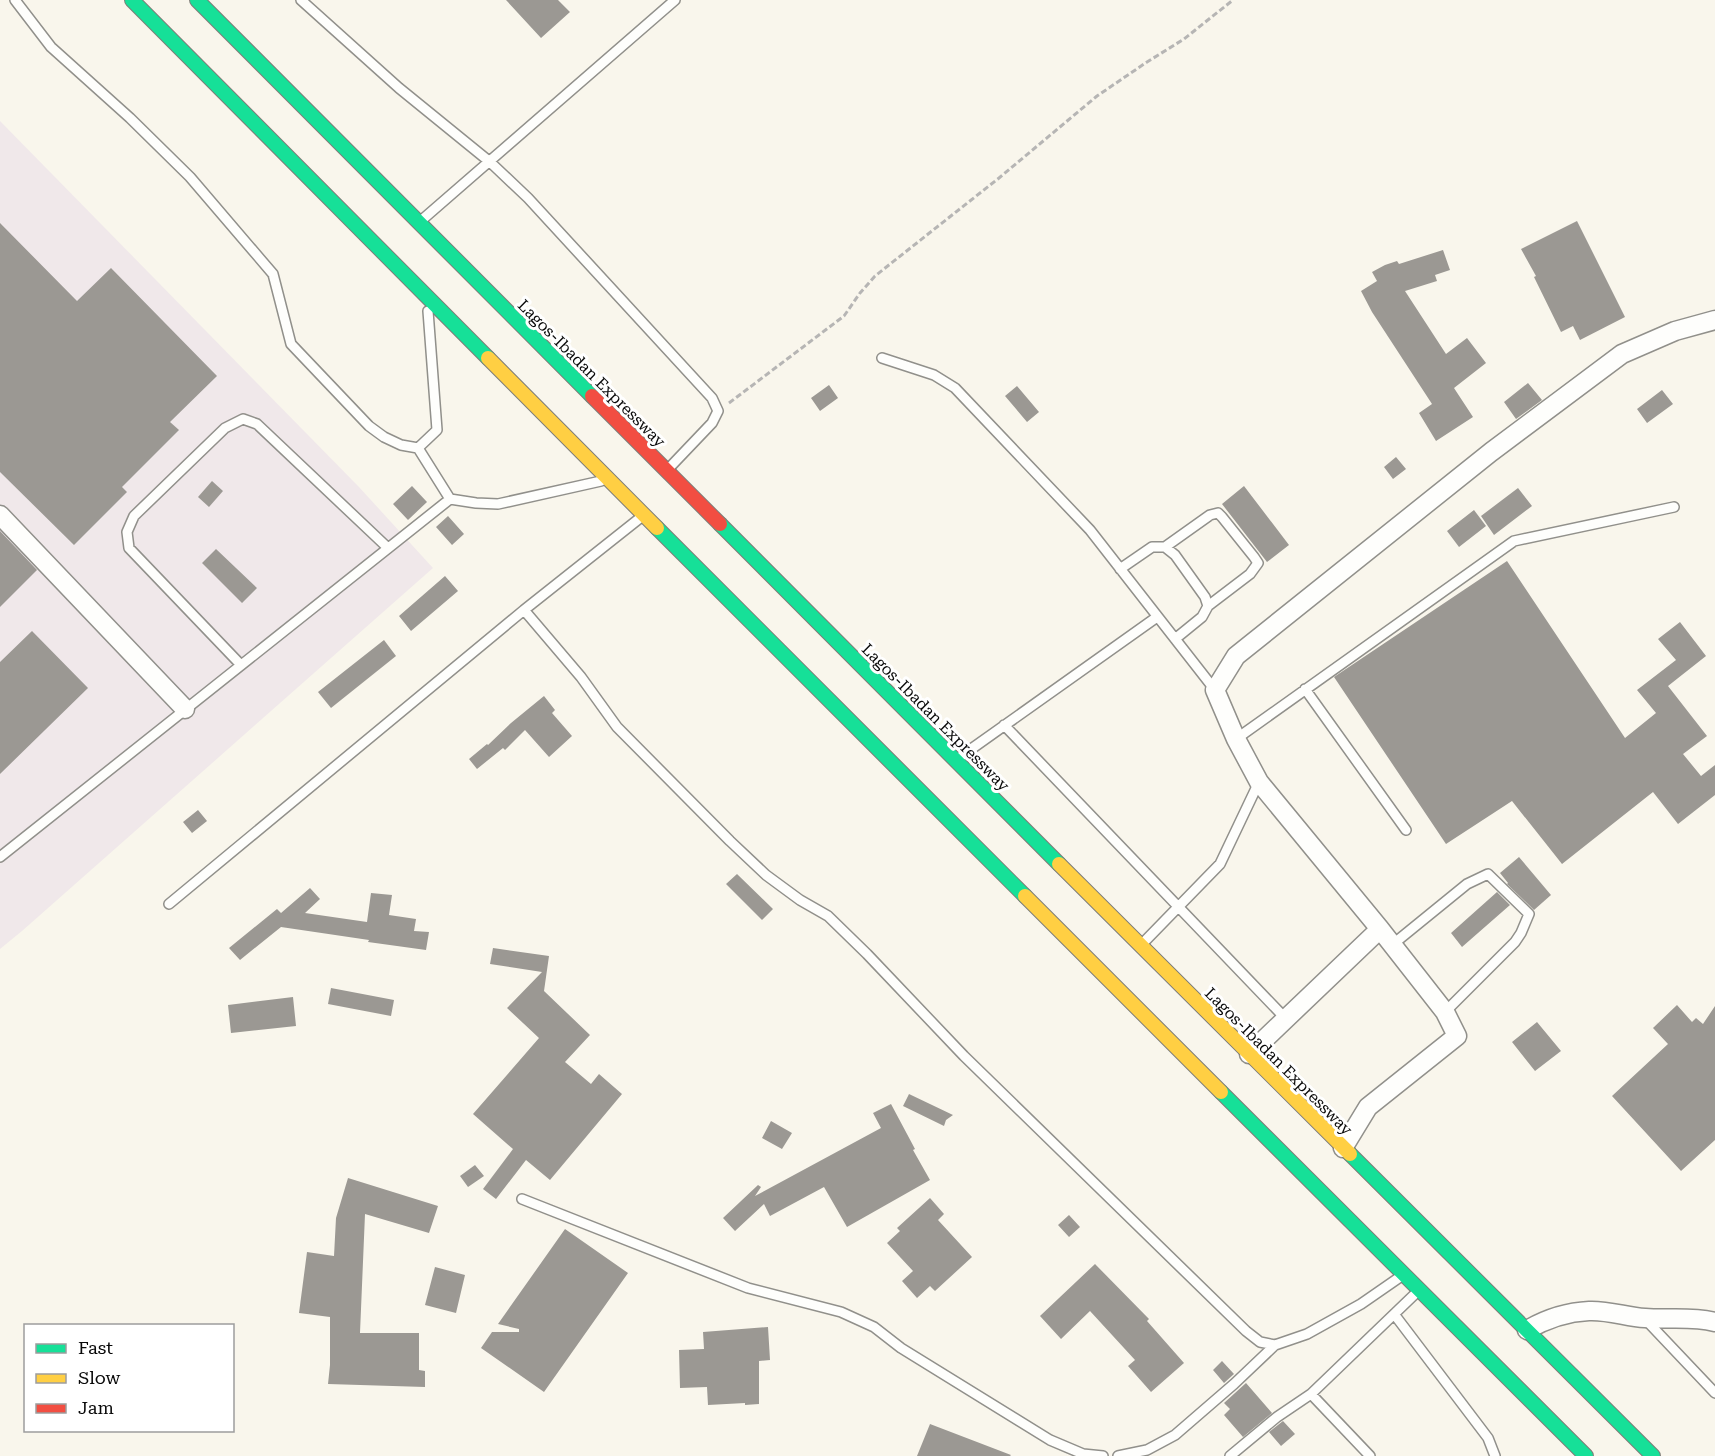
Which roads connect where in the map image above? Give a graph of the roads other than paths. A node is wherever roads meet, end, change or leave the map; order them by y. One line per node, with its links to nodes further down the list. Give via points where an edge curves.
1 (15, 0): 11 (lane, via 51,47 190,177 273,274 291,344 369,426 401,445)
2 (132, 0): 8 (highway)
3 (197, 0): 7 (highway, Lagos-Ibadan Expressway)
4 (301, 0): 6 (lane, via 399,88)
5 (675, 0): 6 (lane)
6 (490, 162): 7 (lane); 12 (lane, via 568,240 712,398 718,411 712,423)
7 (419, 223): 12 (highway, Lagos-Ibadan Expressway)
8 (427, 297): 11 (lane, via 437,430); 13 (highway)
9 (1715, 320): 27 (street, via 1622,354 1491,452 1236,656)
10 (882, 358): 20 (lane, via 934,375 955,388 1090,530)
11 (418, 448): 14 (lane)
12 (667, 471): 31 (highway, Lagos-Ibadan Expressway)
13 (609, 480): 14 (lane, via 498,504); 17 (highway)
14 (450, 499): 19 (lane)
15 (1674, 507): 26 (lane, via 1514,541)
16 (0, 515): 28 (street)
17 (644, 515): 22 (lane); 45 (highway)
18 (1165, 547): 20 (lane, via 1152,547); 21 (lane, via 1175,555); 21 (lane, via 1218,513 1254,557 1258,563 1250,574)
19 (388, 548): 25 (lane); 25 (lane, via 256,424 243,419 225,428 134,516 127,532 129,548)
20 (1120, 569): 23 (lane)
21 (1208, 606): 24 (lane)
22 (524, 610): 35 (lane); 51 (lane, via 617,727 730,841 766,875 828,916 964,1056 1246,1331 1260,1342)
23 (1157, 618): 24 (lane); 29 (lane)
24 (1175, 639): 27 (lane)
25 (241, 665): 28 (lane)
26 (1305, 689): 30 (lane); 33 (lane)
27 (1215, 690): 30 (street)
28 (185, 709): 34 (lane)
29 (1004, 725): 31 (lane); 36 (lane)
30 (1236, 739): 32 (street)
31 (955, 760): 38 (highway, Lagos-Ibadan Expressway)
32 (1259, 782): 36 (lane, via 1220,864); 37 (street)
33 (1406, 830)
34 (0, 857)
35 (169, 904)
36 (1179, 907): 38 (lane); 41 (lane)
37 (1380, 929): 39 (street); 41 (street)
38 (1140, 945): 42 (highway, Lagos-Ibadan Expressway)
39 (1392, 945): 40 (street); 40 (lane, via 1467,884 1488,874 1529,914 1515,942)
40 (1445, 1012): 43 (street, via 1456,1036 1368,1107)
41 (1286, 1019): 42 (street)
42 (1249, 1054): 43 (highway, Lagos-Ibadan Expressway)
43 (1343, 1148): 50 (highway, Lagos-Ibadan Expressway)
44 (522, 1199): 54 (lane, via 748,1288 841,1312 874,1327 901,1348 1050,1440 1083,1454)
45 (1404, 1274): 46 (highway); 51 (lane, via 1307,1334)
46 (1420, 1289): 47 (lane); 59 (highway)
47 (1394, 1314): 53 (lane); 58 (lane, via 1488,1438)
48 (1644, 1318): 49 (street); 50 (street, via 1590,1311 1555,1317); 52 (lane)
49 (1715, 1322)
50 (1527, 1330): 60 (highway, Lagos-Ibadan Expressway)
51 (1275, 1345): 55 (lane, via 1175,1435 1147,1450)
52 (1715, 1393)
53 (1311, 1394): 56 (lane); 57 (lane)
54 (1103, 1456)
55 (1118, 1456)
56 (1230, 1456)
57 (1370, 1456)
58 (1496, 1456)
59 (1586, 1456)
60 (1653, 1456)

